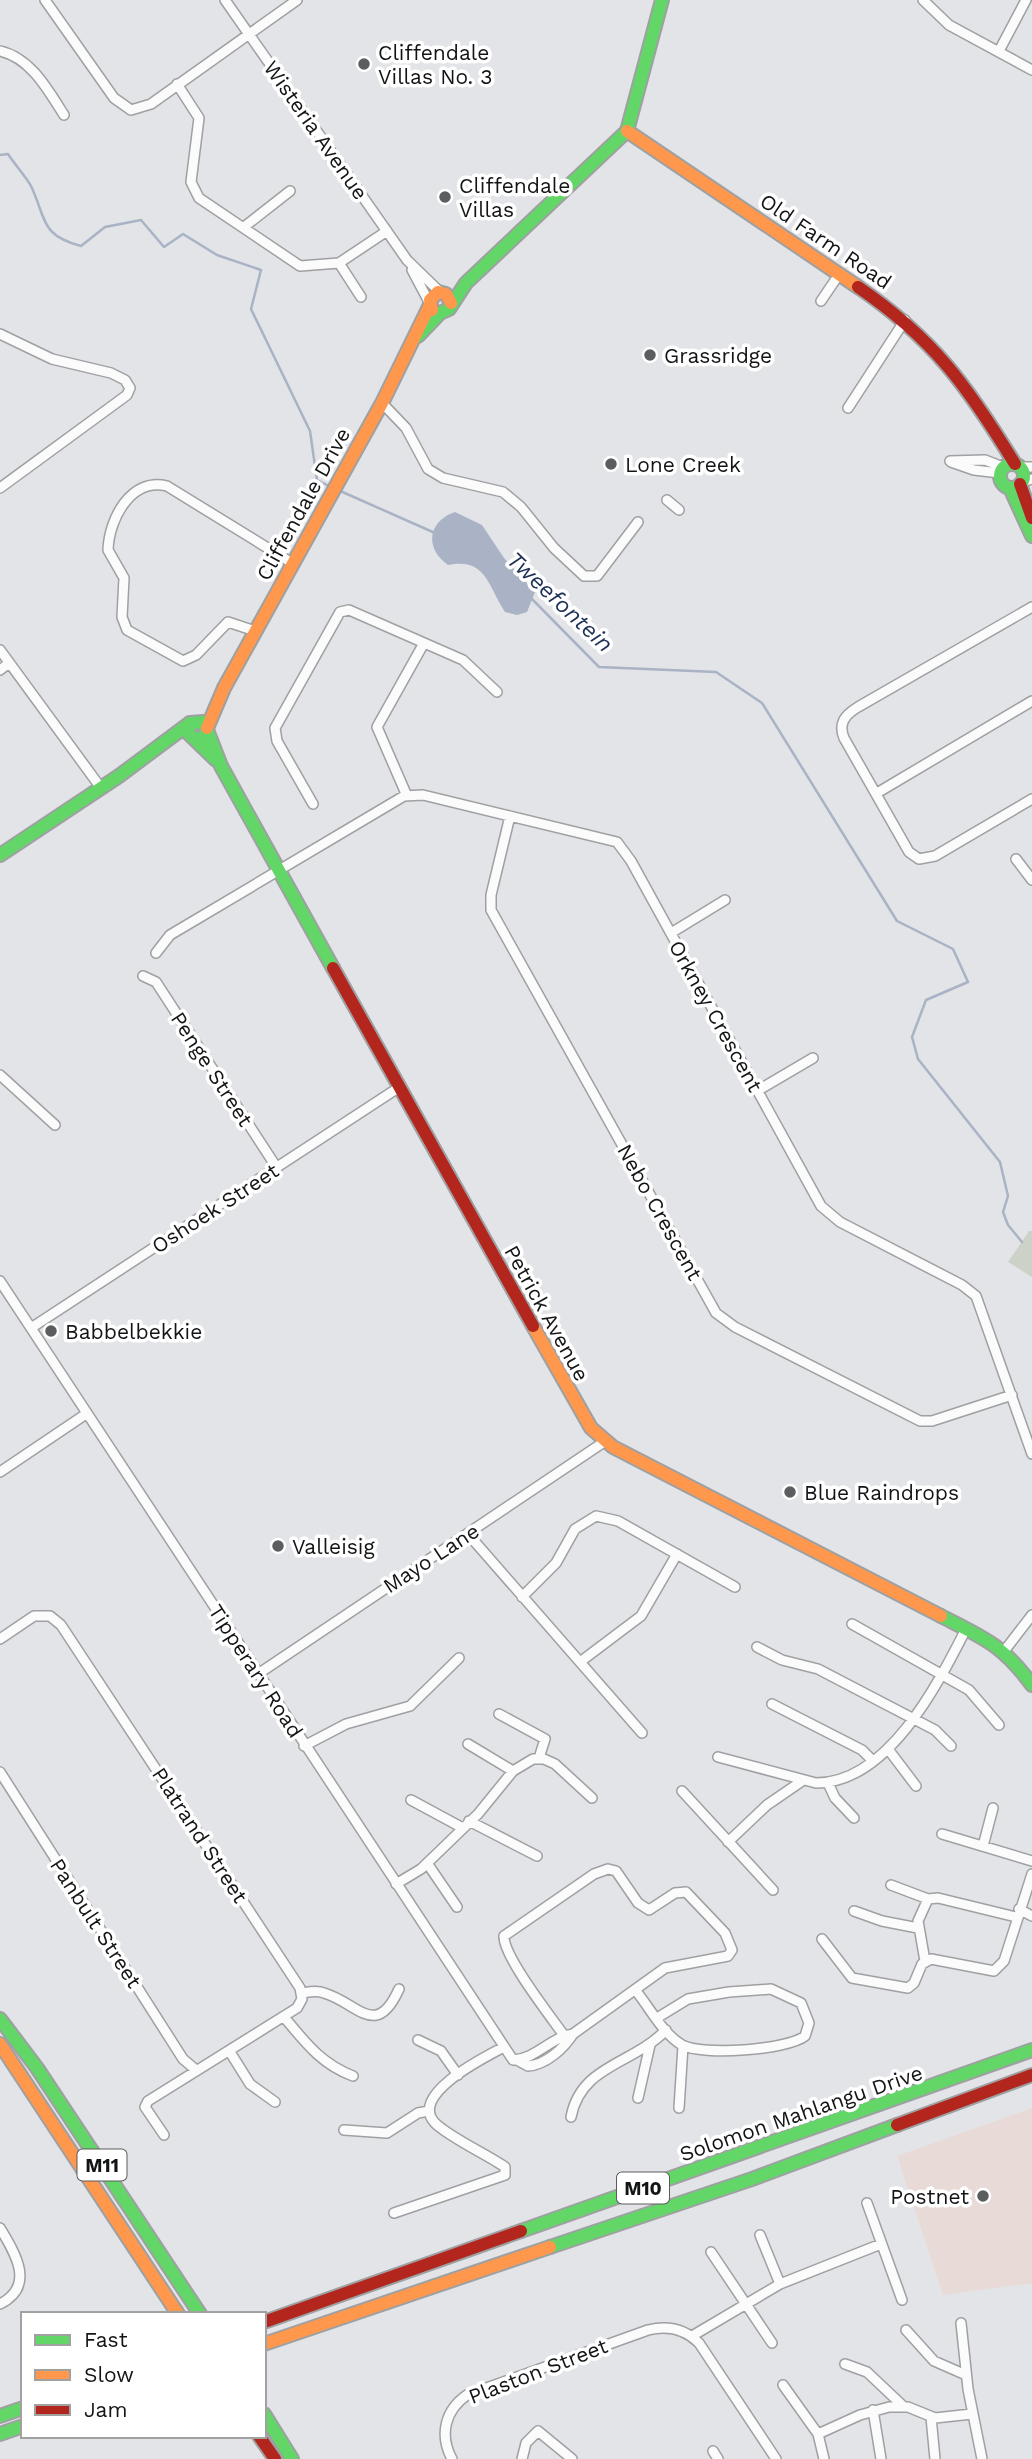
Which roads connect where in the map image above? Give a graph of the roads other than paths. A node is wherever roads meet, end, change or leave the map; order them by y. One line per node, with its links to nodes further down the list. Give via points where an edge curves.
1 (45, 0): 11 (street, via 119,104 131,110 144,107)
2 (225, 0): 7 (street, Wisteria Avenue)
3 (298, 0): 7 (street)
4 (662, 0): 13 (street)
5 (923, 0): 9 (street, via 949,24)
6 (1026, 0): 9 (street)
7 (249, 34): 11 (street); 16 (street, Wisteria Avenue)
8 (0, 51): 12 (street, via 18,57 30,68)
9 (999, 51): 10 (street)
10 (1032, 69)
11 (177, 85): 15 (street, via 199,118 192,189)
12 (64, 115)
13 (627, 131): 19 (street, Old Farm Road); 20 (street, via 466,283)
14 (290, 191): 15 (street)
15 (244, 227): 18 (street, via 296,264)
16 (387, 231): 17 (street, Wisteria Avenue); 18 (street)
17 (407, 260): 20 (street, Wisteria Avenue); 23 (street, Wisteria Avenue)
18 (339, 263): 21 (street)
19 (840, 273): 22 (street); 24 (street, Old Farm Road)
20 (445, 295): 23 (street, via 433,295); 23 (street, via 449,309)
21 (361, 297)
22 (821, 301)
23 (433, 307): 26 (street, Cliffendale Drive)
24 (905, 320): 27 (street); 28 (street, Old Farm Road, via 948,362)
25 (0, 334): 30 (street, via 52,359 117,376 129,384 127,395)
26 (382, 403): 34 (street, via 406,428 434,474 503,492 578,572 592,578 599,574); 36 (street, Cliffendale Drive)
27 (848, 408)
28 (1013, 467): 29 (street, via 1023,474); 29 (street, Old Farm Road, via 1001,481)
29 (1021, 483): 33 (street); 35 (street)
30 (0, 488)
31 (667, 500): 32 (street)
32 (679, 510)
33 (1032, 518)
34 (638, 522)
35 (1032, 536)
36 (292, 563): 38 (street, Cliffendale Drive); 38 (street, via 167,486 145,485 134,490 124,505 108,550 124,578 122,617 127,631 183,661 196,655 228,622)
37 (1032, 607): 52 (street, via 844,718 842,734)
38 (255, 631): 43 (street, Cliffendale Drive)
39 (424, 643): 44 (street, via 471,665); 53 (street, via 377,727); 55 (street, via 349,610 336,615 275,728 277,741)
40 (0, 650): 41 (street)
41 (9, 663): 42 (street); 51 (street)
42 (0, 670)
43 (223, 688): 46 (street, Cliffendale Drive); 47 (street, Cliffendale Drive)
44 (497, 692)
45 (1031, 703): 52 (street)
46 (192, 721): 47 (street, via 203,721); 48 (street, via 188,733); 49 (street, Cliffendale Drive)
47 (207, 729): 48 (street, via 205,736); 50 (street, Petrick Avenue)
48 (196, 739): 49 (street, Cliffendale Drive); 50 (street, Petrick Avenue)
49 (159, 748): 51 (street, Cliffendale Drive)
50 (221, 766): 59 (street, Petrick Avenue)
51 (101, 789): 57 (street, Cliffendale Drive)
52 (877, 793): 54 (street, via 909,852 924,859)
53 (407, 796): 56 (street, Orkney Crescent, via 423,794); 59 (street)
54 (1032, 799)
55 (313, 804)
56 (510, 816): 62 (street, Orkney Crescent, via 617,842); 73 (street, Nebo Crescent, via 491,910 716,1313 920,1421)
57 (0, 855)
58 (1016, 859): 60 (street)
59 (279, 870): 63 (street, via 170,935); 67 (street, Petrick Avenue)
60 (1032, 880)
61 (725, 900): 62 (street)
62 (671, 933): 68 (street, Orkney Crescent)
63 (156, 953)
64 (143, 976): 70 (street, Penge Street, via 156,982)
65 (813, 1058): 68 (street)
66 (0, 1075): 69 (street)
67 (398, 1088): 70 (street, Oshoek Street); 75 (street, Petrick Avenue, via 575,1402)
68 (757, 1091): 73 (street, Orkney Crescent, via 827,1212 976,1296)
69 (55, 1125)
70 (277, 1168): 72 (street, Oshoek Street)
71 (0, 1281): 72 (street, Tipperary Road)
72 (31, 1328): 74 (street, Tipperary Road)
73 (1012, 1395): 76 (street, Orkney Crescent)
74 (86, 1414): 77 (street); 90 (street, Tipperary Road)
75 (604, 1442): 78 (street, Mayo Lane); 84 (street, Petrick Avenue)
76 (1032, 1454)
77 (0, 1472)
78 (468, 1534): 81 (street); 90 (street, Mayo Lane)
79 (677, 1554): 80 (street); 81 (street, via 618,1521 589,1518 575,1528 556,1563); 89 (street, via 641,1616)
80 (735, 1587)
81 (522, 1597): 89 (street)
82 (1032, 1615): 87 (street)
83 (852, 1624): 91 (street)
84 (966, 1629): 87 (street, Petrick Avenue); 91 (street)
85 (0, 1639): 136 (street, Platrand Street, via 34,1616 50,1616 61,1625)
86 (757, 1647): 95 (street, via 782,1660 818,1669)
87 (1005, 1650): 92 (street, Petrick Avenue)
88 (458, 1658): 99 (street, via 410,1706 346,1724)
89 (580, 1662): 97 (street)
90 (258, 1674): 99 (street, Tipperary Road)
91 (943, 1674): 95 (street); 96 (street, via 978,1698)
92 (1032, 1685)
93 (772, 1704): 104 (street)
94 (499, 1714): 102 (street, via 545,1739)
95 (914, 1719): 100 (street); 101 (street)
96 (999, 1725)
97 (642, 1733)
98 (468, 1744): 105 (street)
99 (304, 1745): 123 (street, Tipperary Road)
100 (951, 1746)
101 (888, 1749): 104 (street); 109 (street)
102 (539, 1758): 105 (street); 111 (street, via 555,1764)
103 (718, 1758): 107 (street)
104 (872, 1760): 108 (street, via 849,1776)
105 (513, 1771): 115 (street)
106 (0, 1772): 149 (street, Panbult Street, via 183,2059)
107 (802, 1781): 108 (street); 117 (street, via 766,1805)
108 (828, 1783): 114 (street)
109 (916, 1786)
110 (682, 1791): 117 (street)
111 (592, 1798)
112 (411, 1800): 115 (street)
113 (993, 1808): 118 (street)
114 (854, 1818)
115 (465, 1824): 119 (street); 121 (street)
116 (942, 1834): 118 (street)
117 (728, 1842): 125 (street)
118 (983, 1846): 120 (street)
119 (537, 1856)
120 (1032, 1861)
121 (427, 1863): 123 (street); 127 (street)
122 (1032, 1874): 129 (street)
123 (396, 1884): 146 (street, Tipperary Road)
124 (891, 1885): 126 (street)
125 (773, 1890)
126 (928, 1899): 129 (street); 131 (street, via 921,1908)
127 (457, 1907)
128 (854, 1911): 131 (street)
129 (1017, 1913): 130 (street); 133 (street, via 998,1969 989,1972)
130 (1032, 1916)
131 (918, 1928): 133 (street)
132 (822, 1939): 133 (street, via 848,1976 858,1981 908,1988)
133 (925, 1961)
134 (399, 1989): 136 (street, via 389,2010 378,2015 357,2011 325,1993)
135 (636, 1991): 138 (street); 141 (street); 141 (street, via 673,1965 725,1958 732,1950 731,1942 686,1892 646,1909 617,1871 601,1871 504,1936 515,1964)
136 (302, 1993): 137 (street, via 297,2008)
137 (284, 2017): 148 (street); 152 (street, via 325,2063)
138 (657, 2018): 140 (street); 145 (street, via 698,1996 771,1989 801,2003 808,2017 809,2031 787,2045)
139 (0, 2019): 171 (street, M11)
140 (666, 2030): 144 (street); 145 (street)
141 (569, 2037): 146 (street, Tipperary Road, via 515,2060)
142 (418, 2040): 150 (street, via 441,2051)
143 (0, 2044): 170 (street, M11)
144 (650, 2045): 153 (street); 157 (street, via 587,2082 576,2096)
145 (683, 2046): 155 (street)
146 (504, 2047): 150 (street)
147 (1032, 2050): 172 (street, Solomon Mahlangu Drive / M10)
148 (230, 2052): 149 (street); 154 (street, via 250,2084)
149 (196, 2070): 159 (street, via 146,2104)
150 (458, 2075): 156 (street, via 433,2095)
151 (1032, 2075): 177 (street, Solomon Mahlangu Drive / M10, via 752,2179)
152 (353, 2076)
153 (638, 2098)
154 (275, 2102)
155 (679, 2108)
156 (429, 2111): 158 (street, via 387,2133); 161 (street, via 433,2122 505,2167 507,2173)
157 (571, 2117)
158 (344, 2130)
159 (164, 2134)
160 (867, 2203): 164 (street)
161 (394, 2213)
162 (0, 2228): 168 (street, via 20,2265 17,2288)
163 (760, 2235): 166 (street)
164 (881, 2244): 166 (street); 167 (street)
165 (711, 2252): 169 (street)
166 (780, 2284): 169 (street)
167 (902, 2300)
168 (0, 2304)
169 (746, 2304): 175 (street); 176 (street)
170 (177, 2312)
171 (199, 2312)
172 (266, 2321)
173 (961, 2323): 179 (street)
174 (906, 2330): 179 (street, via 934,2361)
175 (692, 2336): 194 (street, Plaston Street, via 678,2329 649,2330 467,2395 446,2425 446,2446); 197 (street)
176 (772, 2343)
177 (267, 2345)
178 (845, 2364): 181 (street, via 867,2372)
179 (966, 2375): 184 (street)
180 (783, 2385): 190 (street)
181 (903, 2406): 183 (street); 187 (street)
182 (21, 2409): 185 (street)
183 (873, 2410): 190 (street); 199 (street)
184 (972, 2414): 187 (street); 201 (street)
185 (0, 2416)
186 (266, 2417): 193 (street)
187 (931, 2417): 200 (street)
188 (21, 2427): 189 (street)
189 (0, 2434)
190 (818, 2434): 198 (street)
191 (261, 2438): 192 (street)
192 (275, 2459)
193 (292, 2459)
194 (452, 2459)
195 (522, 2459): 196 (street, via 526,2442 538,2431)
196 (572, 2459)
197 (776, 2459)
198 (824, 2459)
199 (881, 2459)
200 (935, 2459)
201 (982, 2459)

